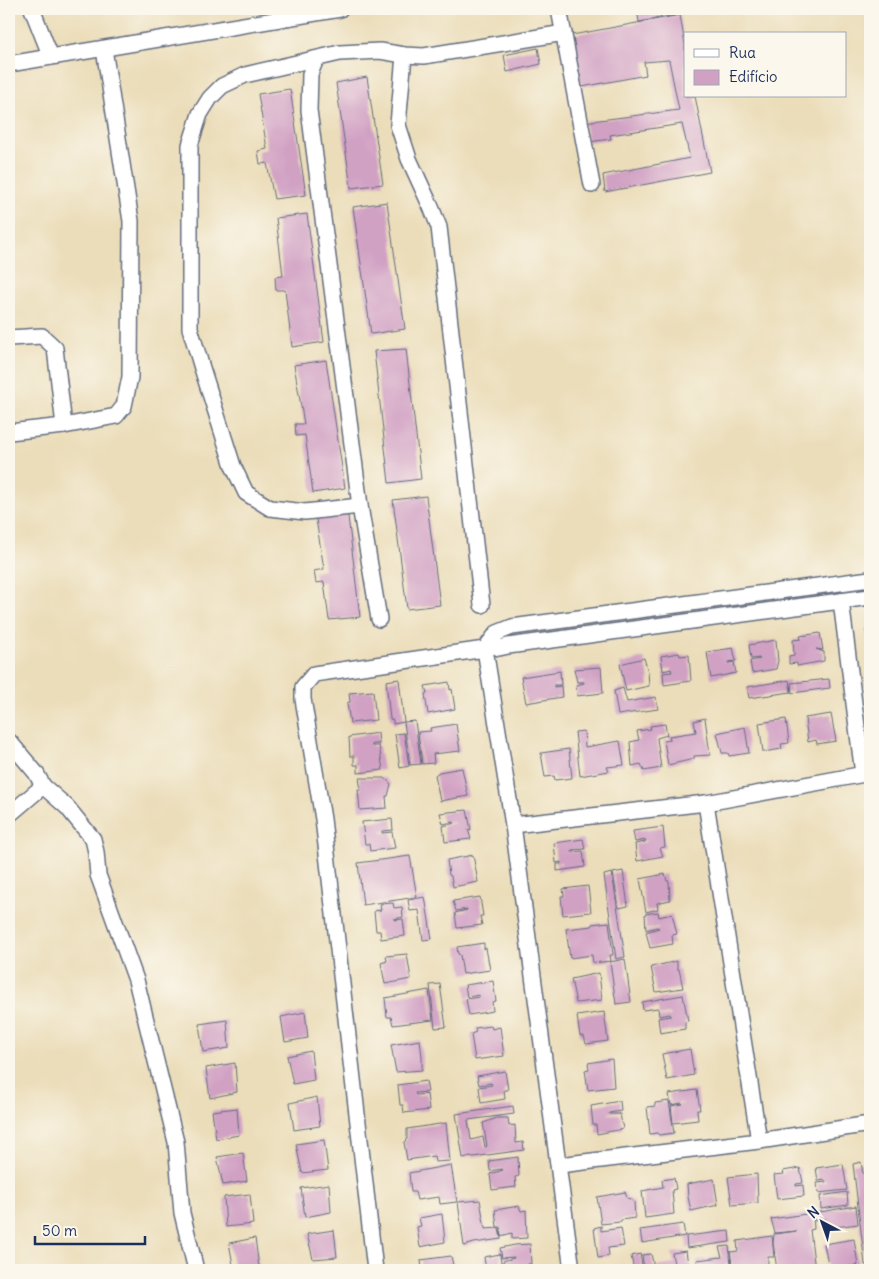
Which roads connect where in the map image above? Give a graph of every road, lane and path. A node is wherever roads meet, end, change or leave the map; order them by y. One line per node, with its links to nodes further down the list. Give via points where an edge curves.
1 (32, 9): 8 (street)
2 (340, 9): 4 (street)
3 (559, 9): 5 (street)
4 (255, 16): 6 (street)
5 (564, 33): 7 (street, via 424,56); 11 (street)
6 (104, 49): 8 (street); 13 (street, via 130,221 130,377 124,406 116,416)
7 (404, 55): 9 (street, via 380,51 340,53); 19 (street, via 398,125 439,227)
8 (51, 57): 10 (street)
9 (316, 59): 15 (street, via 310,74 309,110); 15 (street, via 244,75 222,86 200,114 190,145 190,328 233,466 246,493 270,508 305,512)
10 (9, 64)
11 (592, 185)
12 (9, 338): 13 (street, via 42,336 55,348)
13 (64, 426): 14 (street)
14 (9, 432)
15 (360, 506): 20 (street)
16 (870, 579): 21 (street, via 512,627 497,633)
17 (870, 597): 18 (street)
18 (841, 601): 21 (street, via 499,648); 23 (street)
19 (482, 605)
20 (379, 619)
21 (487, 646): 27 (street); 32 (street, via 314,674 303,687 323,818)
22 (9, 741): 24 (street)
23 (867, 773): 25 (street)
24 (43, 786): 26 (street); 31 (street, via 93,839 98,875 136,980 176,1142 182,1213)
25 (706, 803): 27 (street); 29 (street)
26 (9, 815)
27 (513, 825): 30 (street)
28 (870, 1124): 29 (street)
29 (758, 1141): 30 (street)
30 (559, 1165): 33 (street)
31 (196, 1270)
32 (375, 1270)
33 (572, 1270)

